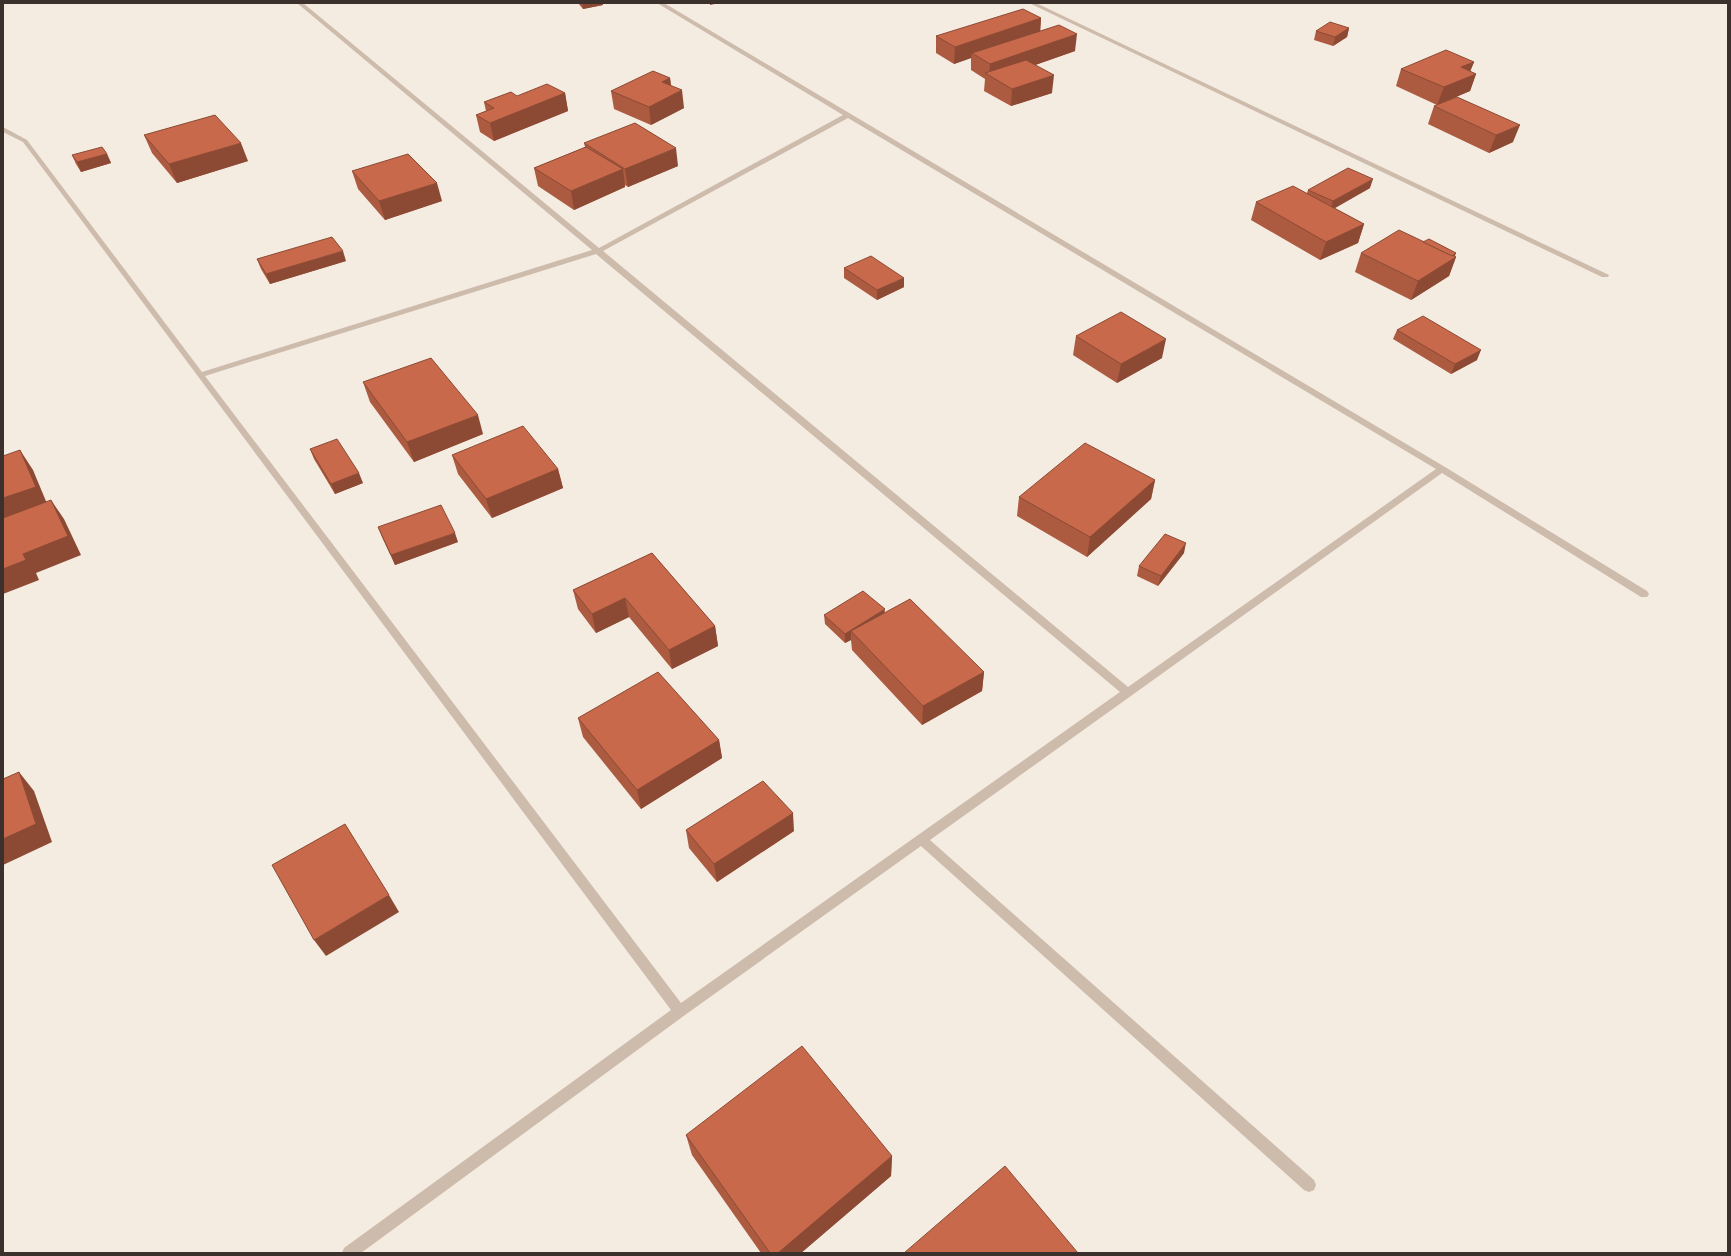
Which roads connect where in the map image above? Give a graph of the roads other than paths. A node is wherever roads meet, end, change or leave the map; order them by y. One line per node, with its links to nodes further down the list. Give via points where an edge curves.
1 (300, 3): 6 (street)
2 (660, 3): 4 (street)
3 (1032, 3): 7 (street)
4 (848, 115): 6 (street); 9 (street)
5 (3, 129): 8 (street, via 26,142)
6 (598, 251): 8 (street); 11 (street)
7 (1605, 275)
8 (200, 375): 13 (street)
9 (1442, 469): 10 (street); 11 (street)
10 (1644, 594)
11 (1127, 692): 12 (street)
12 (921, 839): 13 (street); 14 (street)
13 (680, 1011): 15 (street)
14 (1308, 1184)
15 (349, 1253)

